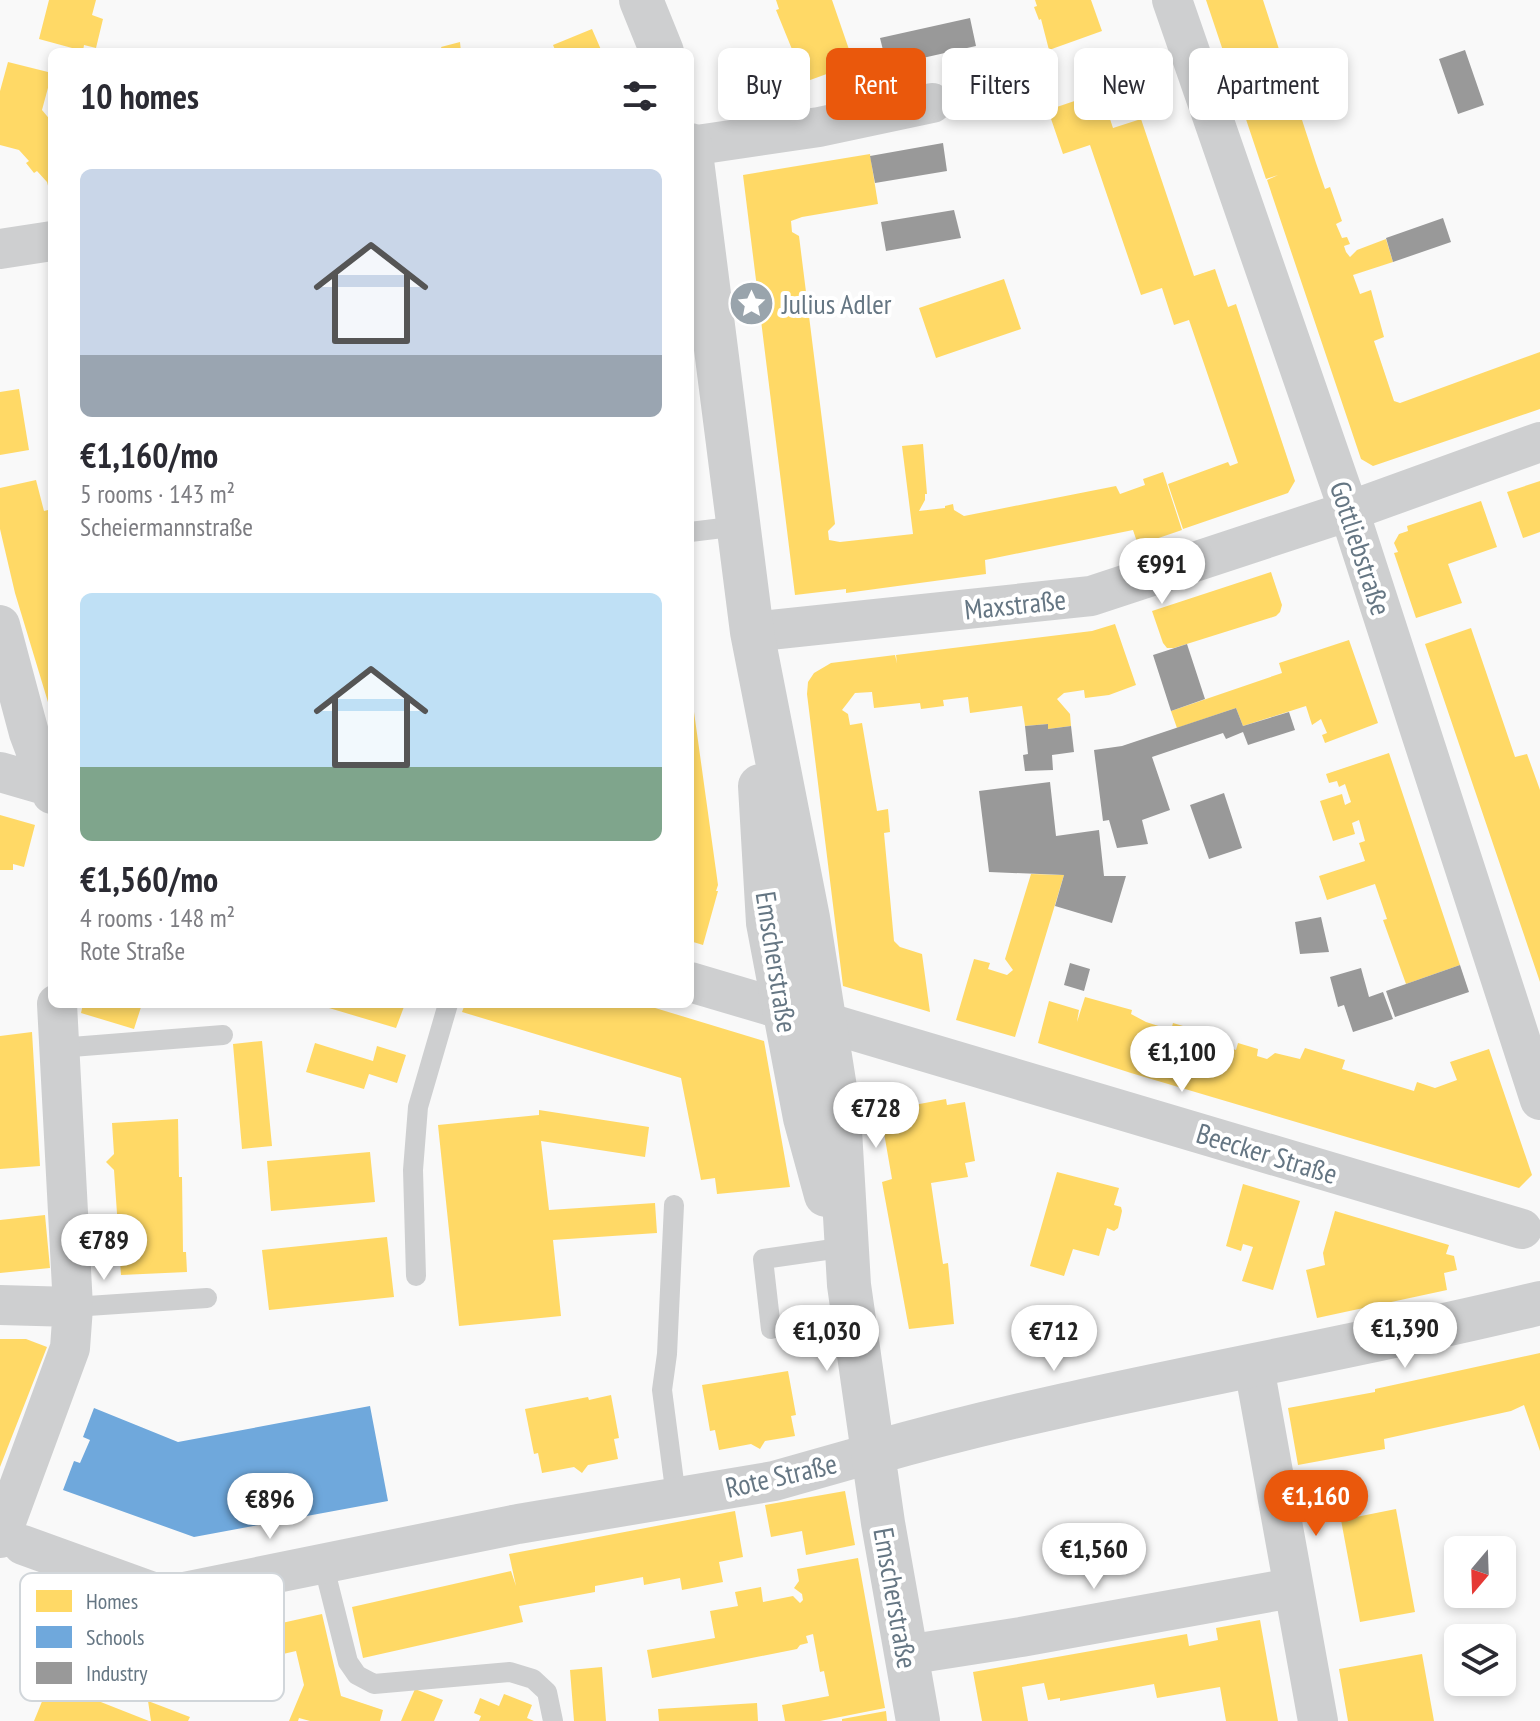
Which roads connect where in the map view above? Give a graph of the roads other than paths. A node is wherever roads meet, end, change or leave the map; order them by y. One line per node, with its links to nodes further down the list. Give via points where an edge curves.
1 (641, 0): 3 (street)
2 (1172, 0): 10 (street, Gottliebstraße)
3 (660, 48)
4 (932, 103): 5 (street)
5 (694, 145)
6 (694, 177): 11 (street, Emscherstraße)
7 (48, 242): 8 (street)
8 (0, 249)
9 (1540, 442): 10 (street, Maxstraße)
10 (1349, 511): 14 (street, Maxstraße, via 1091,596); 24 (street, Gottliebstraße)
11 (739, 526): 12 (lane); 14 (street, Emscherstraße)
12 (694, 532)
13 (0, 625): 16 (street)
14 (752, 632): 21 (street, Emscherstraße, via 808,918)
15 (0, 772): 17 (street)
16 (48, 781)
17 (48, 788)
18 (694, 983): 21 (street, Beecker Straße)
19 (57, 1008): 23 (street)
20 (447, 1008): 28 (lane, via 418,1107 413,1170)
21 (804, 1017): 26 (street, Beecker Straße); 27 (street, Emscherstraße, via 840,1122)
22 (223, 1035): 23 (lane)
23 (59, 1048): 32 (street)
24 (1540, 1100)
25 (674, 1205): 36 (lane, via 662,1390)
26 (1522, 1229)
27 (844, 1266): 33 (lane, via 763,1259); 35 (street, Emscherstraße)
28 (416, 1276)
29 (207, 1298): 32 (lane)
30 (1540, 1303): 34 (street, Rote Straße)
31 (0, 1305): 32 (street)
32 (73, 1307): 37 (street, via 70,1348)
33 (771, 1329)
34 (1254, 1367): 35 (street, Rote Straße, via 961,1428); 41 (street)
35 (873, 1453): 36 (street, Rote Straße, via 774,1481); 42 (street, Emscherstraße)
36 (676, 1497): 38 (street, Rote Straße)
37 (12, 1541): 39 (street, Rote Straße)
38 (323, 1563): 40 (street, Rote Straße); 43 (lane, via 348,1662 357,1675 374,1684 510,1672 533,1679 547,1692)
39 (100, 1573)
40 (275, 1573)
41 (1292, 1588): 42 (street); 45 (street)
42 (906, 1655): 44 (street, Emscherstraße)
43 (553, 1721)
44 (918, 1721)
45 (1318, 1721)

